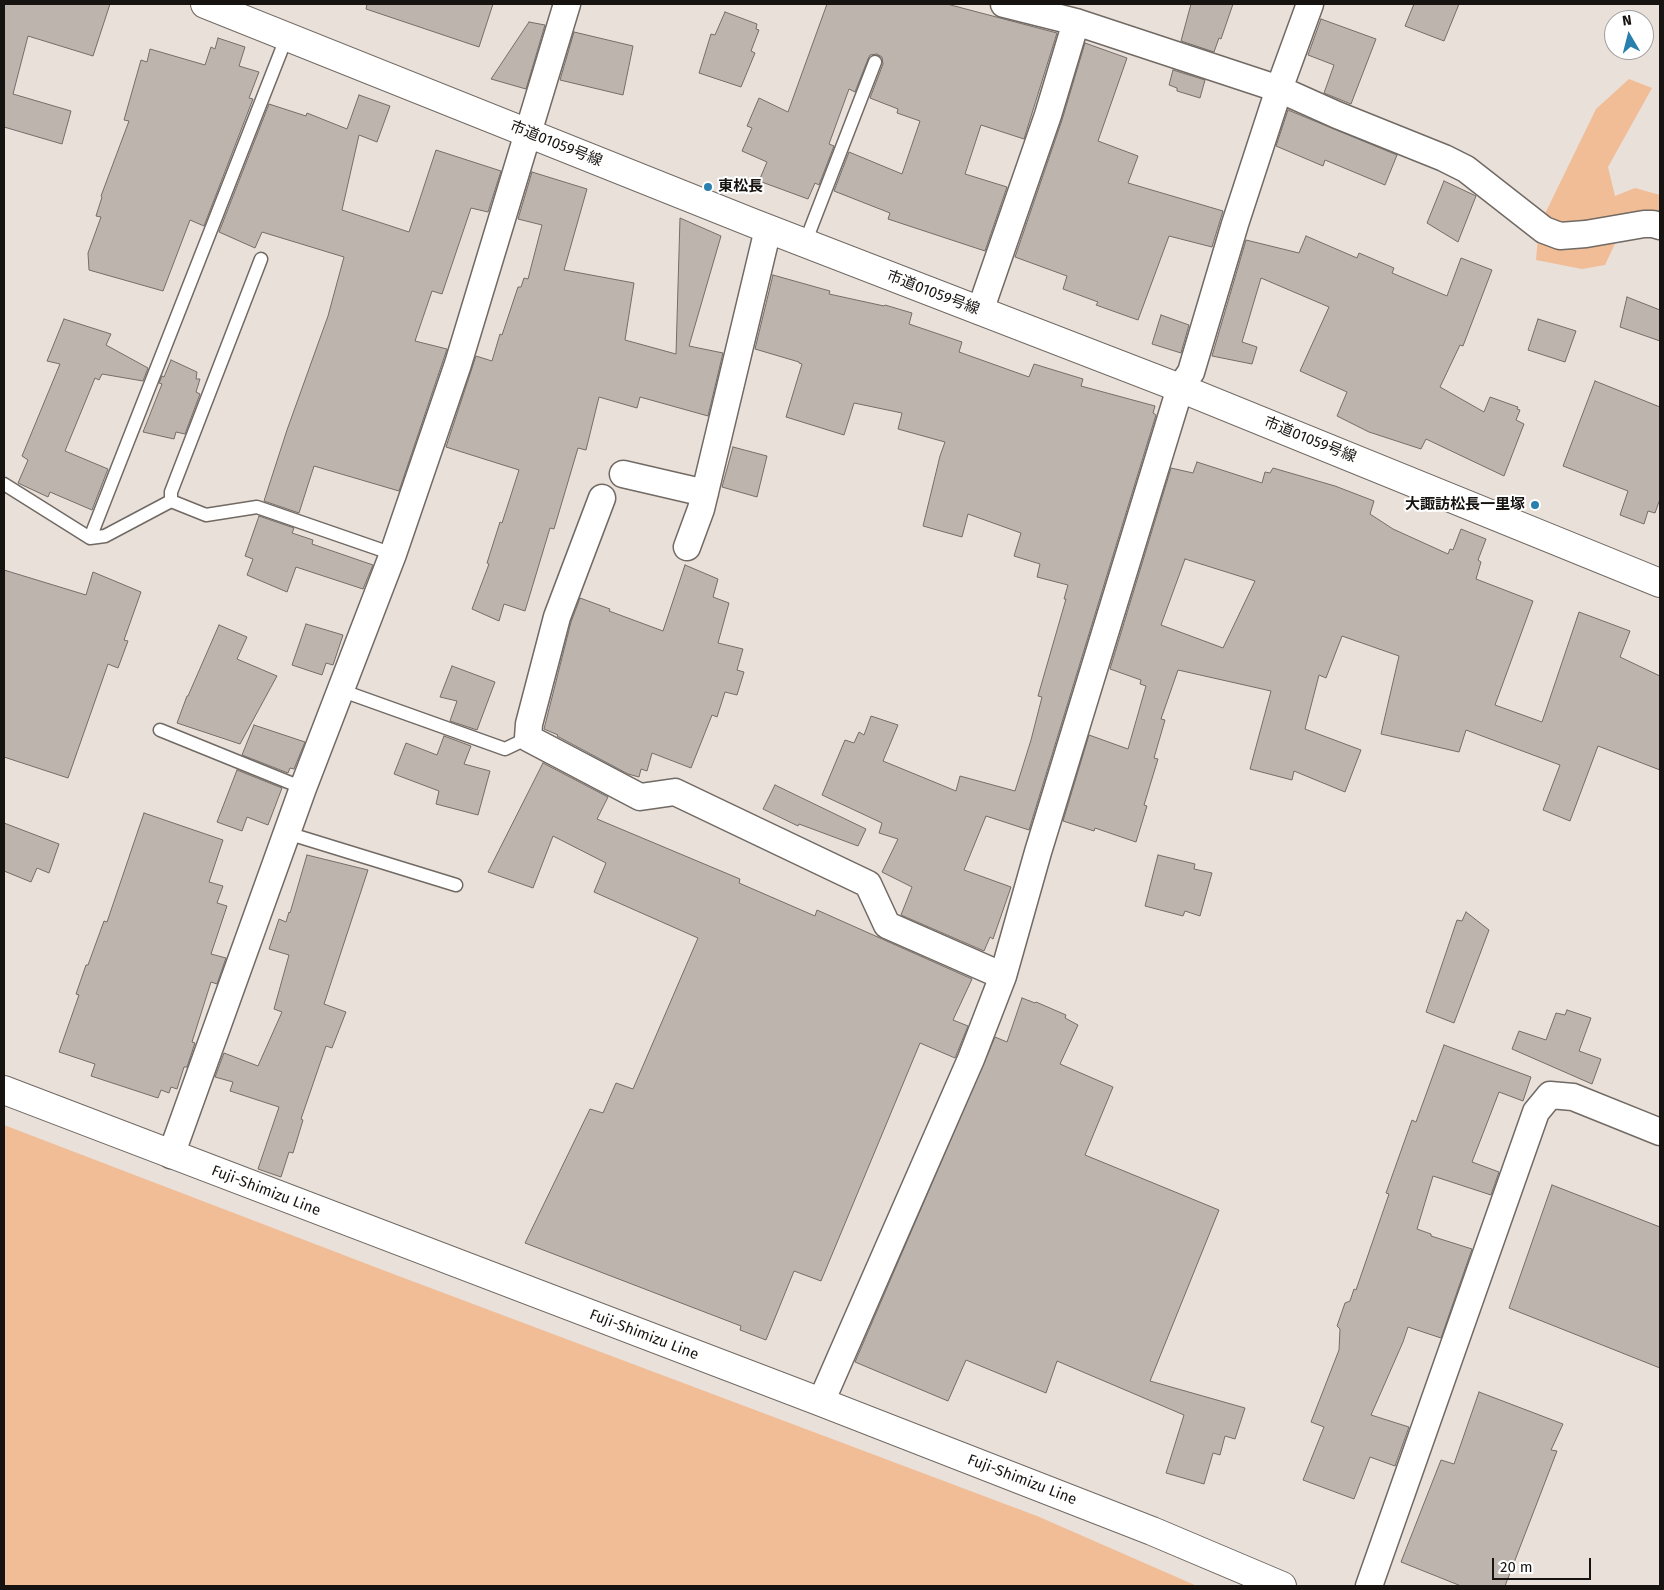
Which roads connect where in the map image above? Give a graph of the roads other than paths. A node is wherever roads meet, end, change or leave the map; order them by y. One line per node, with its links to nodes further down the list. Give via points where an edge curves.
1 (205, 4): 6 (street, 市道01059号線)
2 (567, 4): 9 (street)
3 (1004, 4): 5 (street)
4 (1310, 4): 8 (street)
5 (1076, 22): 8 (street); 14 (street, via 1048,115)
6 (287, 36): 9 (street, 市道01059号線); 21 (lane)
7 (875, 62): 12 (lane)
8 (1279, 89): 10 (street, via 1444,158 1466,170 1544,230 1560,236 1644,224); 15 (street, via 1190,372)
9 (528, 133): 11 (street, 市道01059号線); 23 (street, via 458,364)
10 (1660, 226)
11 (768, 229): 12 (street, 市道01059号線); 18 (street)
12 (805, 243): 14 (street, 市道01059号線)
13 (261, 259): 20 (lane, via 171,492)
14 (980, 311): 15 (street, 市道01059号線)
15 (1180, 388): 24 (street, 市道01059号線); 31 (street)
16 (623, 474): 18 (street)
17 (4, 484): 21 (lane)
18 (705, 493): 22 (street)
19 (602, 498): 27 (street, via 557,618)
20 (171, 501): 21 (lane, via 105,536); 23 (lane, via 206,514 257,507)
21 (90, 538)
22 (687, 547)
23 (393, 554): 25 (street)
24 (1660, 583)
25 (340, 690): 27 (lane, via 505,749); 28 (street)
26 (160, 730): 28 (lane)
27 (528, 738): 31 (street, via 640,797 675,792 868,884 887,925)
28 (303, 788): 29 (street)
29 (288, 833): 30 (lane); 34 (street)
30 (456, 885)
31 (1003, 976): 35 (street, via 971,1059)
32 (4, 1090): 34 (street, Fuji-Shimizu Line)
33 (1660, 1132): 37 (street, via 1573,1098 1550,1095 1536,1112)
34 (172, 1155): 35 (street, Fuji-Shimizu Line)
35 (821, 1402): 36 (street, Fuji-Shimizu Line, via 1152,1531)
36 (1282, 1586)
37 (1370, 1586)

